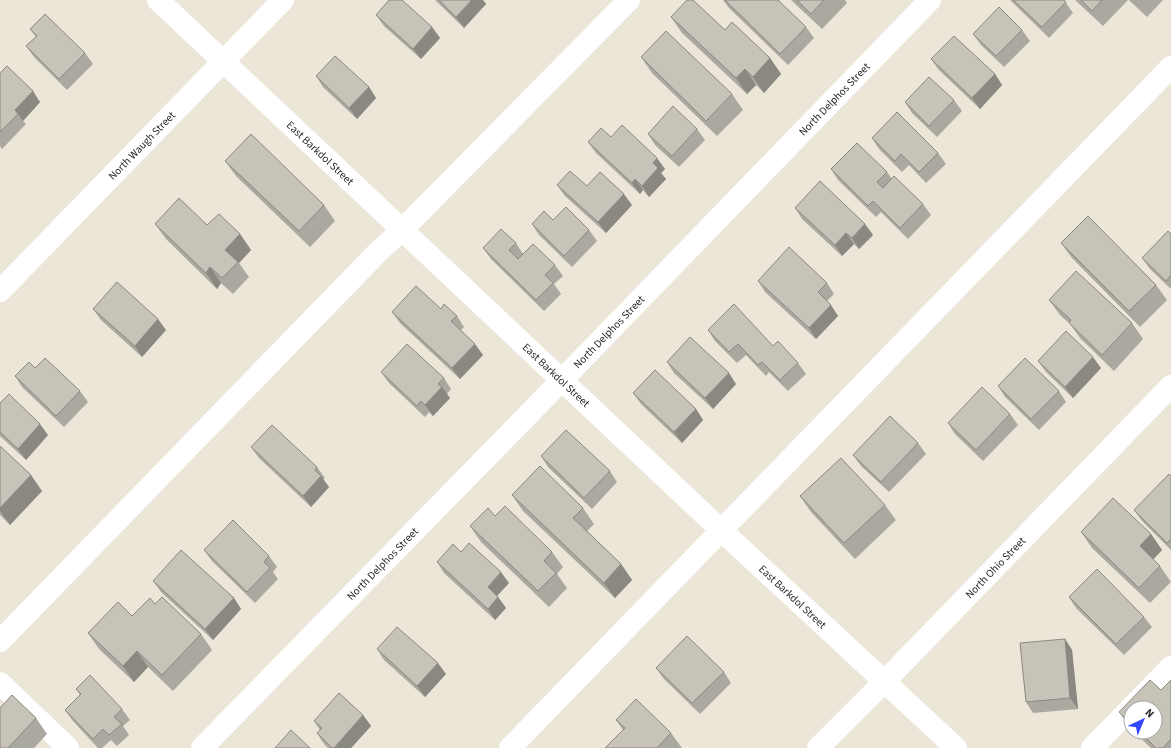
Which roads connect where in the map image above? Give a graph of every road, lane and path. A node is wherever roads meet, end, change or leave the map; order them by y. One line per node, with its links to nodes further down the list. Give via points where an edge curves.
1 (158, 0): 5 (street, East Barkdol Street)
2 (283, 0): 5 (street, North Waugh Street)
3 (629, 0): 7 (street)
4 (930, 0): 9 (street, North Delphos Street)
5 (224, 61): 7 (street, East Barkdol Street); 8 (street, North Waugh Street)
6 (1171, 67): 11 (street)
7 (402, 230): 9 (street, East Barkdol Street); 12 (street)
8 (0, 291)
9 (562, 380): 11 (street, East Barkdol Street); 17 (street, North Delphos Street)
10 (1171, 386): 14 (street, North Ohio Street)
11 (722, 531): 14 (street, East Barkdol Street); 18 (street)
12 (0, 641)
13 (1171, 667): 21 (street)
14 (884, 682): 19 (street, North Ohio Street); 20 (street, East Barkdol Street)
15 (0, 683): 16 (street)
16 (68, 748)
17 (202, 748)
18 (510, 748)
19 (818, 748)
20 (956, 748)
21 (1092, 748)

